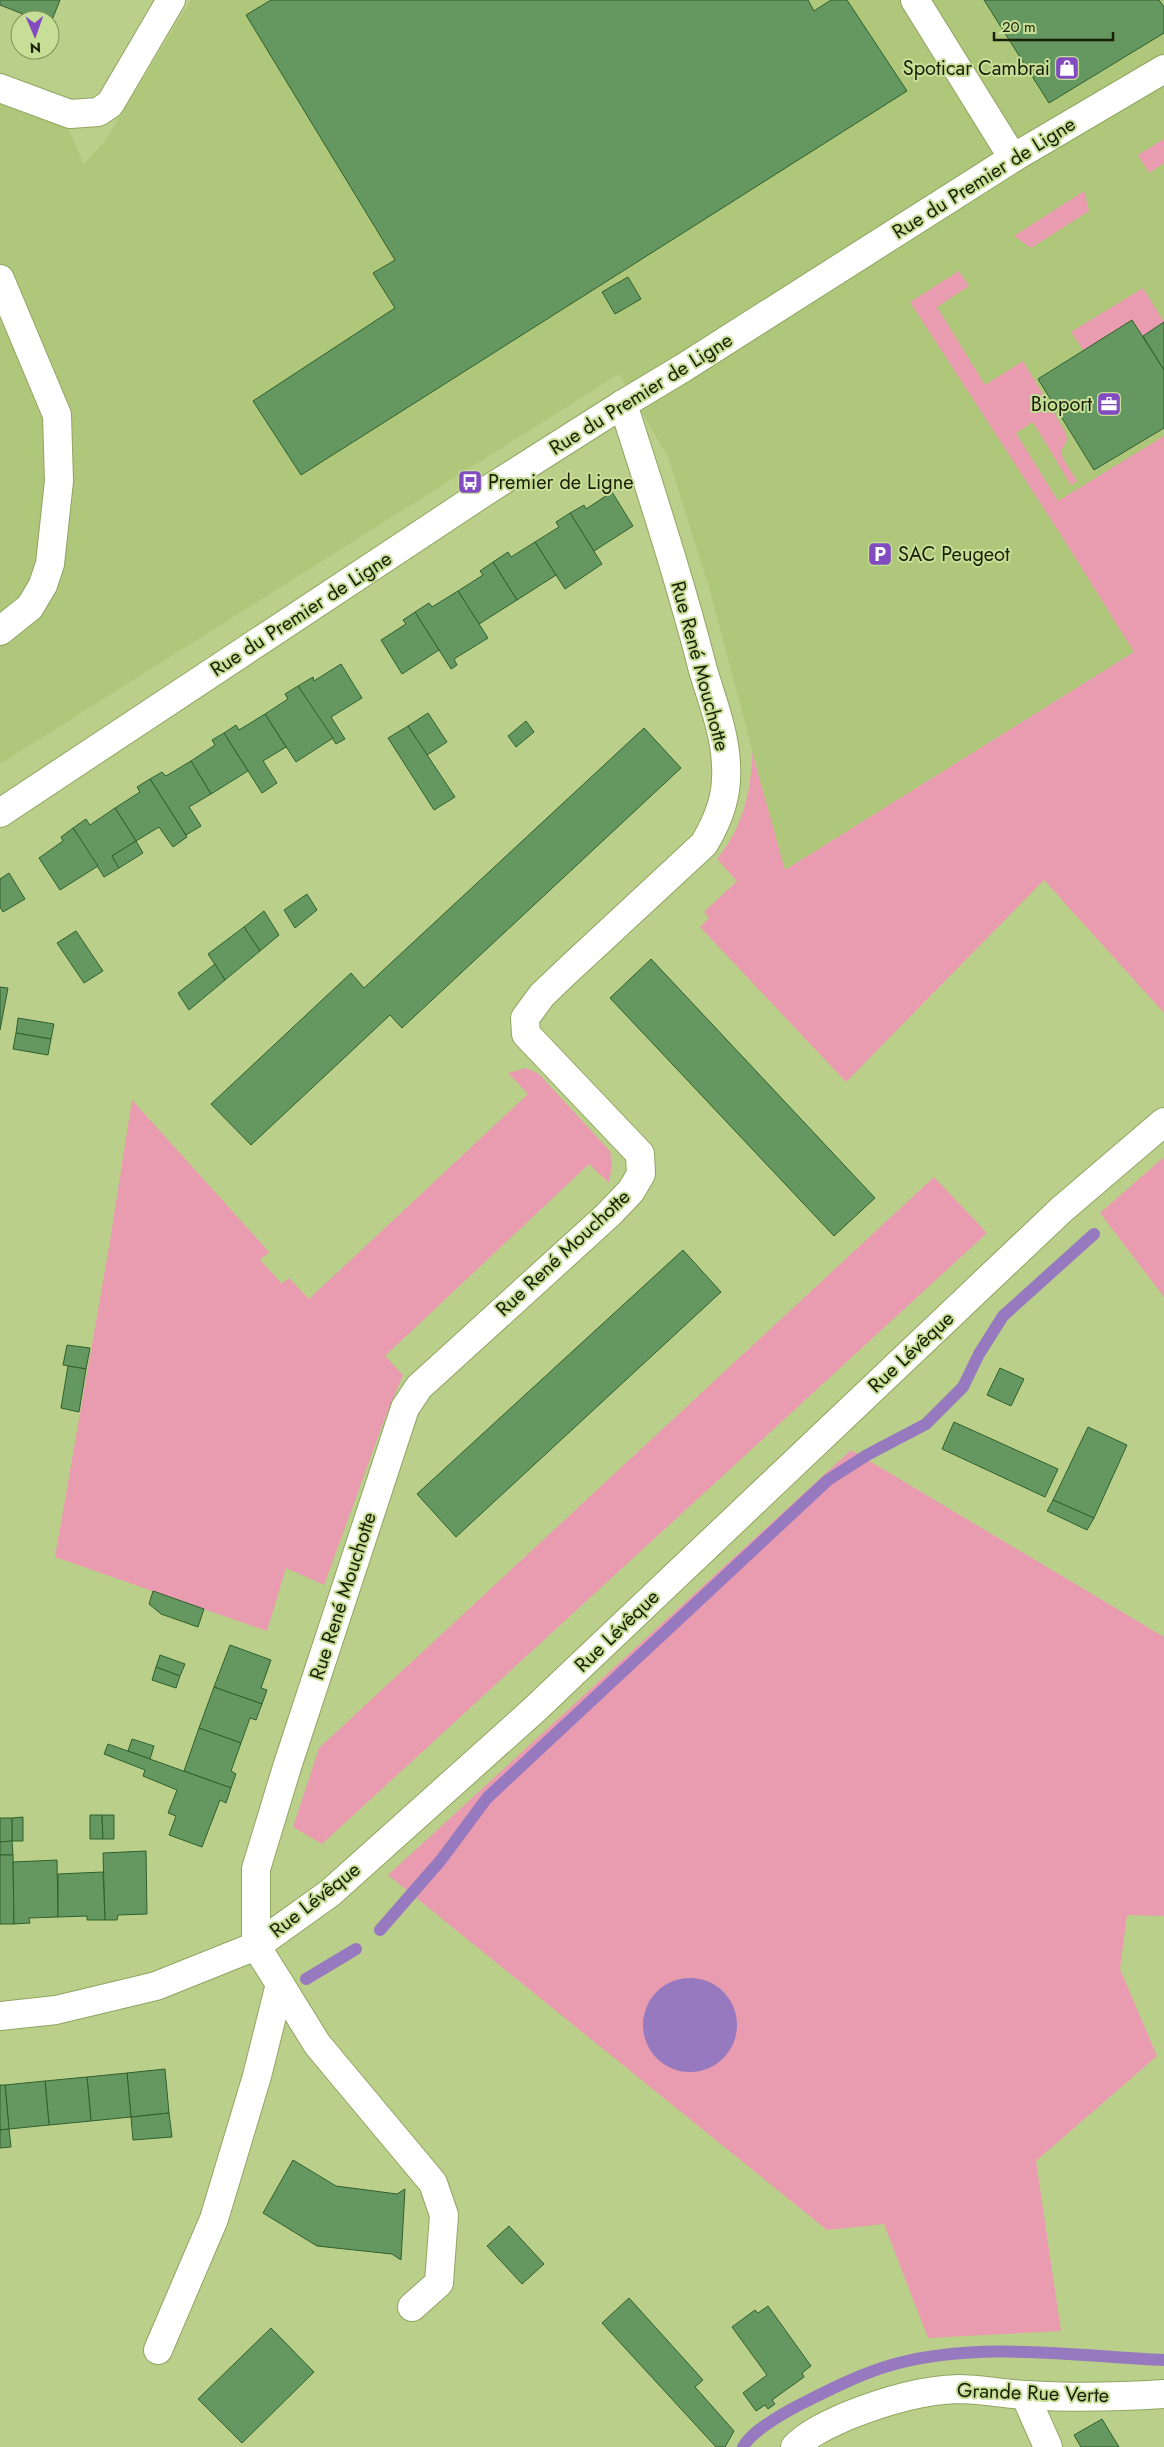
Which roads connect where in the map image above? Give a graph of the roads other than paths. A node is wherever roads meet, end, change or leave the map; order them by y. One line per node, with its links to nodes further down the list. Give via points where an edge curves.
1 (171, 0): 4 (street, via 110,104 98,112 70,114)
2 (915, 0): 5 (street)
3 (1164, 69): 5 (street, Rue du Premier de Ligne)
4 (0, 88)
5 (1012, 158): 7 (street, Rue du Premier de Ligne)
6 (0, 279): 8 (street, via 57,415 58,480 50,564 43,585 30,607)
7 (623, 404): 9 (street, Rue du Premier de Ligne); 11 (street, Rue René Mouchotte, via 699,651 720,731 726,765 725,795 718,820 704,844 564,973 525,1018 526,1034 640,1154 641,1174 631,1191 608,1215 419,1386 405,1408 256,1869)
8 (0, 630)
9 (0, 812)
10 (1164, 1122): 11 (street, Rue Lévêque, via 1061,1210 534,1710 330,1893)
11 (256, 1946): 12 (street); 13 (street, Rue Lévêque, via 156,1986 56,2010)
12 (280, 1984): 14 (street, via 317,2044 433,2183 444,2215 439,2283); 15 (street, via 257,2076 214,2219)
13 (0, 2016)
14 (412, 2307)
15 (158, 2350)
16 (1164, 2394): 17 (street, Grande Rue Verte)
17 (1025, 2396): 18 (street, Grande Rue Verte, via 988,2389 956,2389 894,2400 834,2422); 19 (street)
18 (795, 2447)
19 (1048, 2447)

